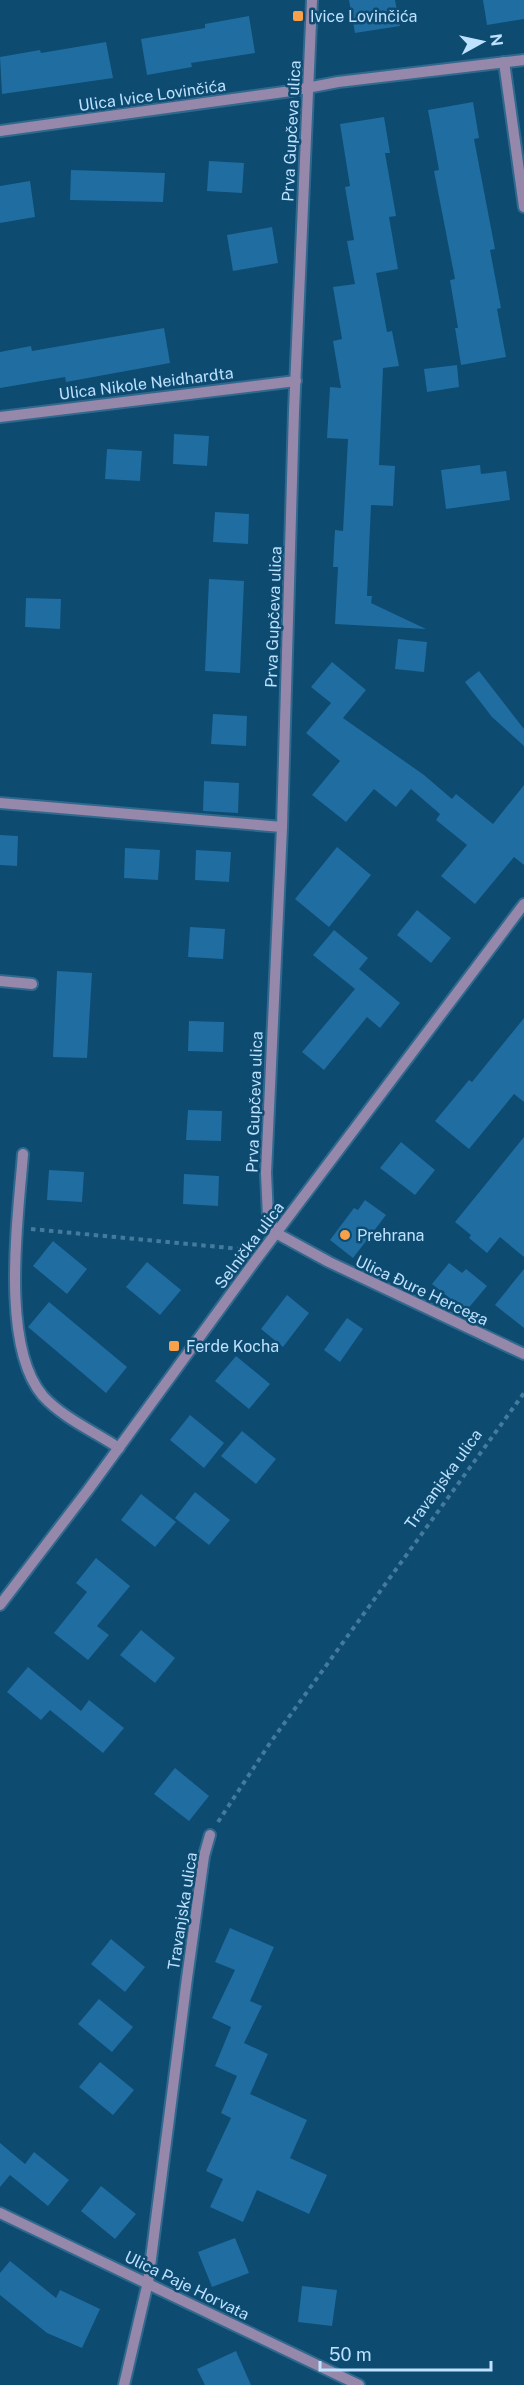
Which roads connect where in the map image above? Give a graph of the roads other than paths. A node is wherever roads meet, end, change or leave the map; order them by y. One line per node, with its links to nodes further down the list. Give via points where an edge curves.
1 (312, 0): 4 (street, Prva Gupčeva ulica)
2 (524, 60): 3 (street, Ulica Ivice Lovinčića)
3 (504, 62): 4 (street, Ulica Ivice Lovinčića); 6 (street)
4 (309, 88): 5 (street, Ulica Ivice Lovinčića); 7 (street, Prva Gupčeva ulica)
5 (0, 131)
6 (524, 207)
7 (296, 381): 8 (street, Ulica Nikole Neidhardta); 10 (street, Prva Gupčeva ulica)
8 (0, 417)
9 (0, 803): 10 (street)
10 (282, 827): 15 (street, Prva Gupčeva ulica, via 266,1173 268,1217)
11 (524, 903): 15 (street, Selnička ulica)
12 (0, 981): 13 (street)
13 (32, 984)
14 (22, 1154): 17 (street, via 14,1307 30,1376 43,1396 62,1412)
15 (276, 1233): 16 (street, Ulica Đure Hercega, via 329,1263); 17 (street, Selnička ulica)
16 (524, 1354)
17 (119, 1448): 18 (street, Selnička ulica)
18 (0, 1605)
19 (210, 1835): 21 (street, Travanjska ulica, via 187,1978)
20 (0, 2213): 21 (street, Ulica Paje Horvata)
21 (148, 2282): 22 (street, Travanjska ulica); 23 (street, Ulica Paje Horvata)
22 (124, 2385)
23 (359, 2385)

